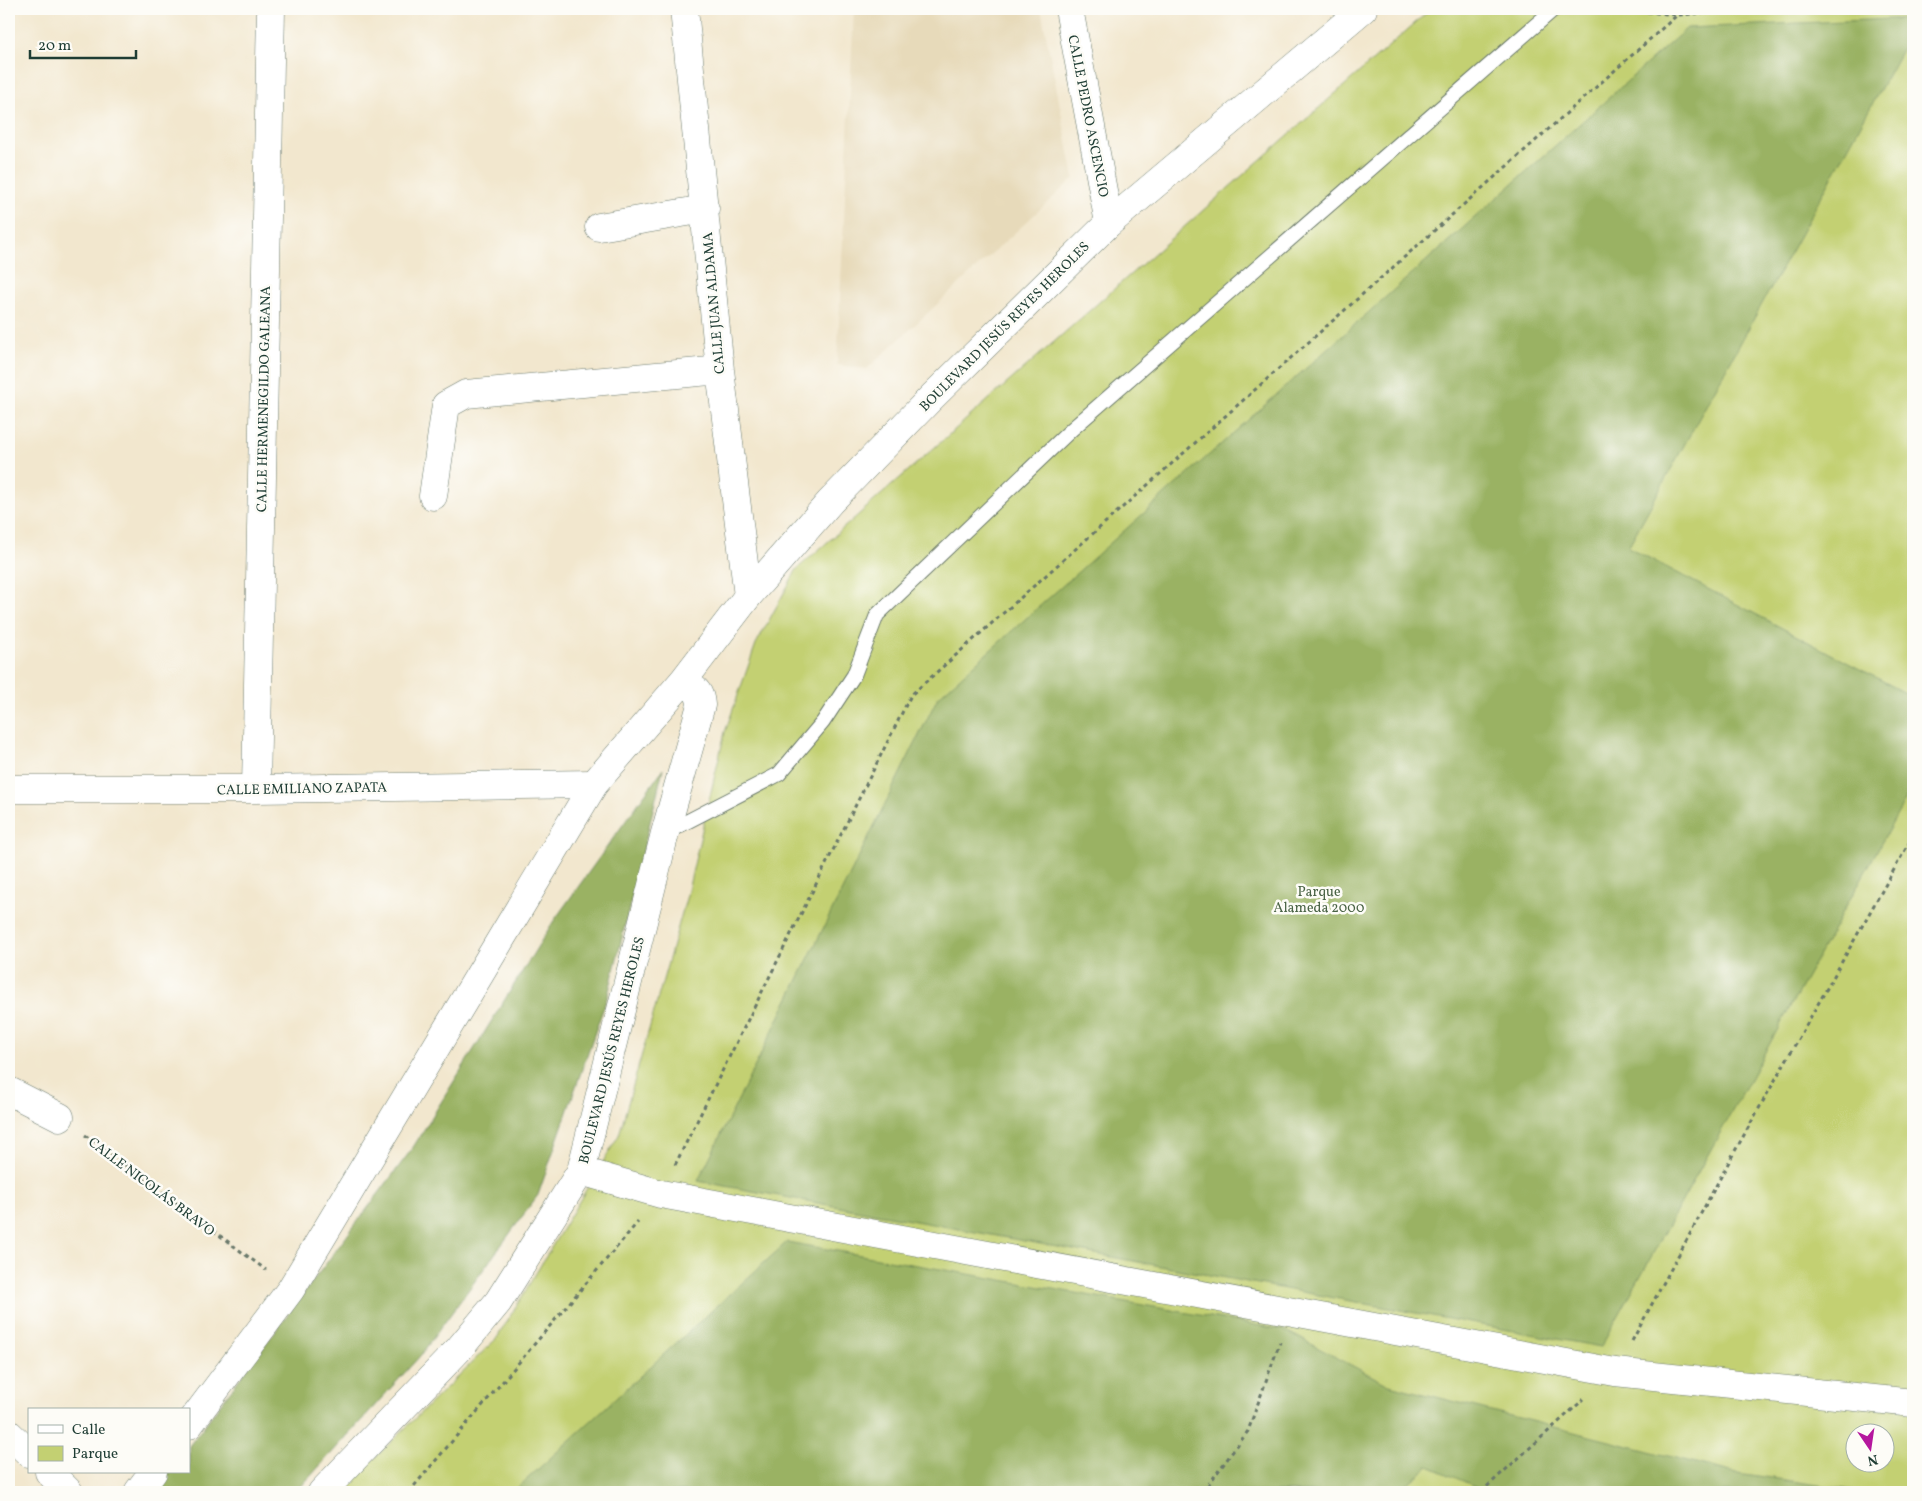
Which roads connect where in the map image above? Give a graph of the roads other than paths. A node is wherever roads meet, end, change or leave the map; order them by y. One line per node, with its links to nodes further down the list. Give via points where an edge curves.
1 (271, 9): 15 (street, CALLE HERMENEGILDO GALEANA)
2 (684, 9): 6 (street, CALLE JUAN ALDAMA)
3 (1069, 9): 7 (street, CALLE PEDRO ASCENCIO)
4 (1364, 9): 7 (street, BOULEVARD JESÚS REYES HEROLES)
5 (1554, 9): 16 (lane, via 1072,429 877,615 854,675 823,722 779,774)
6 (705, 209): 8 (street); 9 (street, CALLE JUAN ALDAMA)
7 (1109, 223): 11 (street, BOULEVARD JESÚS REYES HEROLES, via 830,502)
8 (599, 227)
9 (720, 370): 10 (street, via 466,394 446,405); 11 (street, CALLE JUAN ALDAMA)
10 (433, 496)
11 (748, 596): 12 (street, BOULEVARD JESÚS REYES HEROLES)
12 (682, 681): 13 (street, BOULEVARD JESÚS REYES HEROLES); 16 (street, BOULEVARD JESÚS REYES HEROLES, via 698,691 701,705)
13 (594, 784): 15 (street, CALLE EMILIANO ZAPATA); 21 (street, BOULEVARD JESÚS REYES HEROLES, via 291,1289)
14 (9, 789): 15 (street, CALLE EMILIANO ZAPATA)
15 (256, 789)
16 (665, 833): 19 (street, BOULEVARD JESÚS REYES HEROLES)
17 (9, 1091): 18 (street)
18 (60, 1117)
19 (581, 1172): 20 (street, via 661,1194 1615,1372); 28 (street, BOULEVARD JESÚS REYES HEROLES, via 498,1302 459,1349)
20 (1913, 1403)
21 (190, 1424)
22 (9, 1434): 23 (street)
23 (28, 1452)
24 (51, 1474): 26 (street)
25 (152, 1474): 27 (street)
26 (69, 1492)
27 (138, 1492)
28 (322, 1492)

